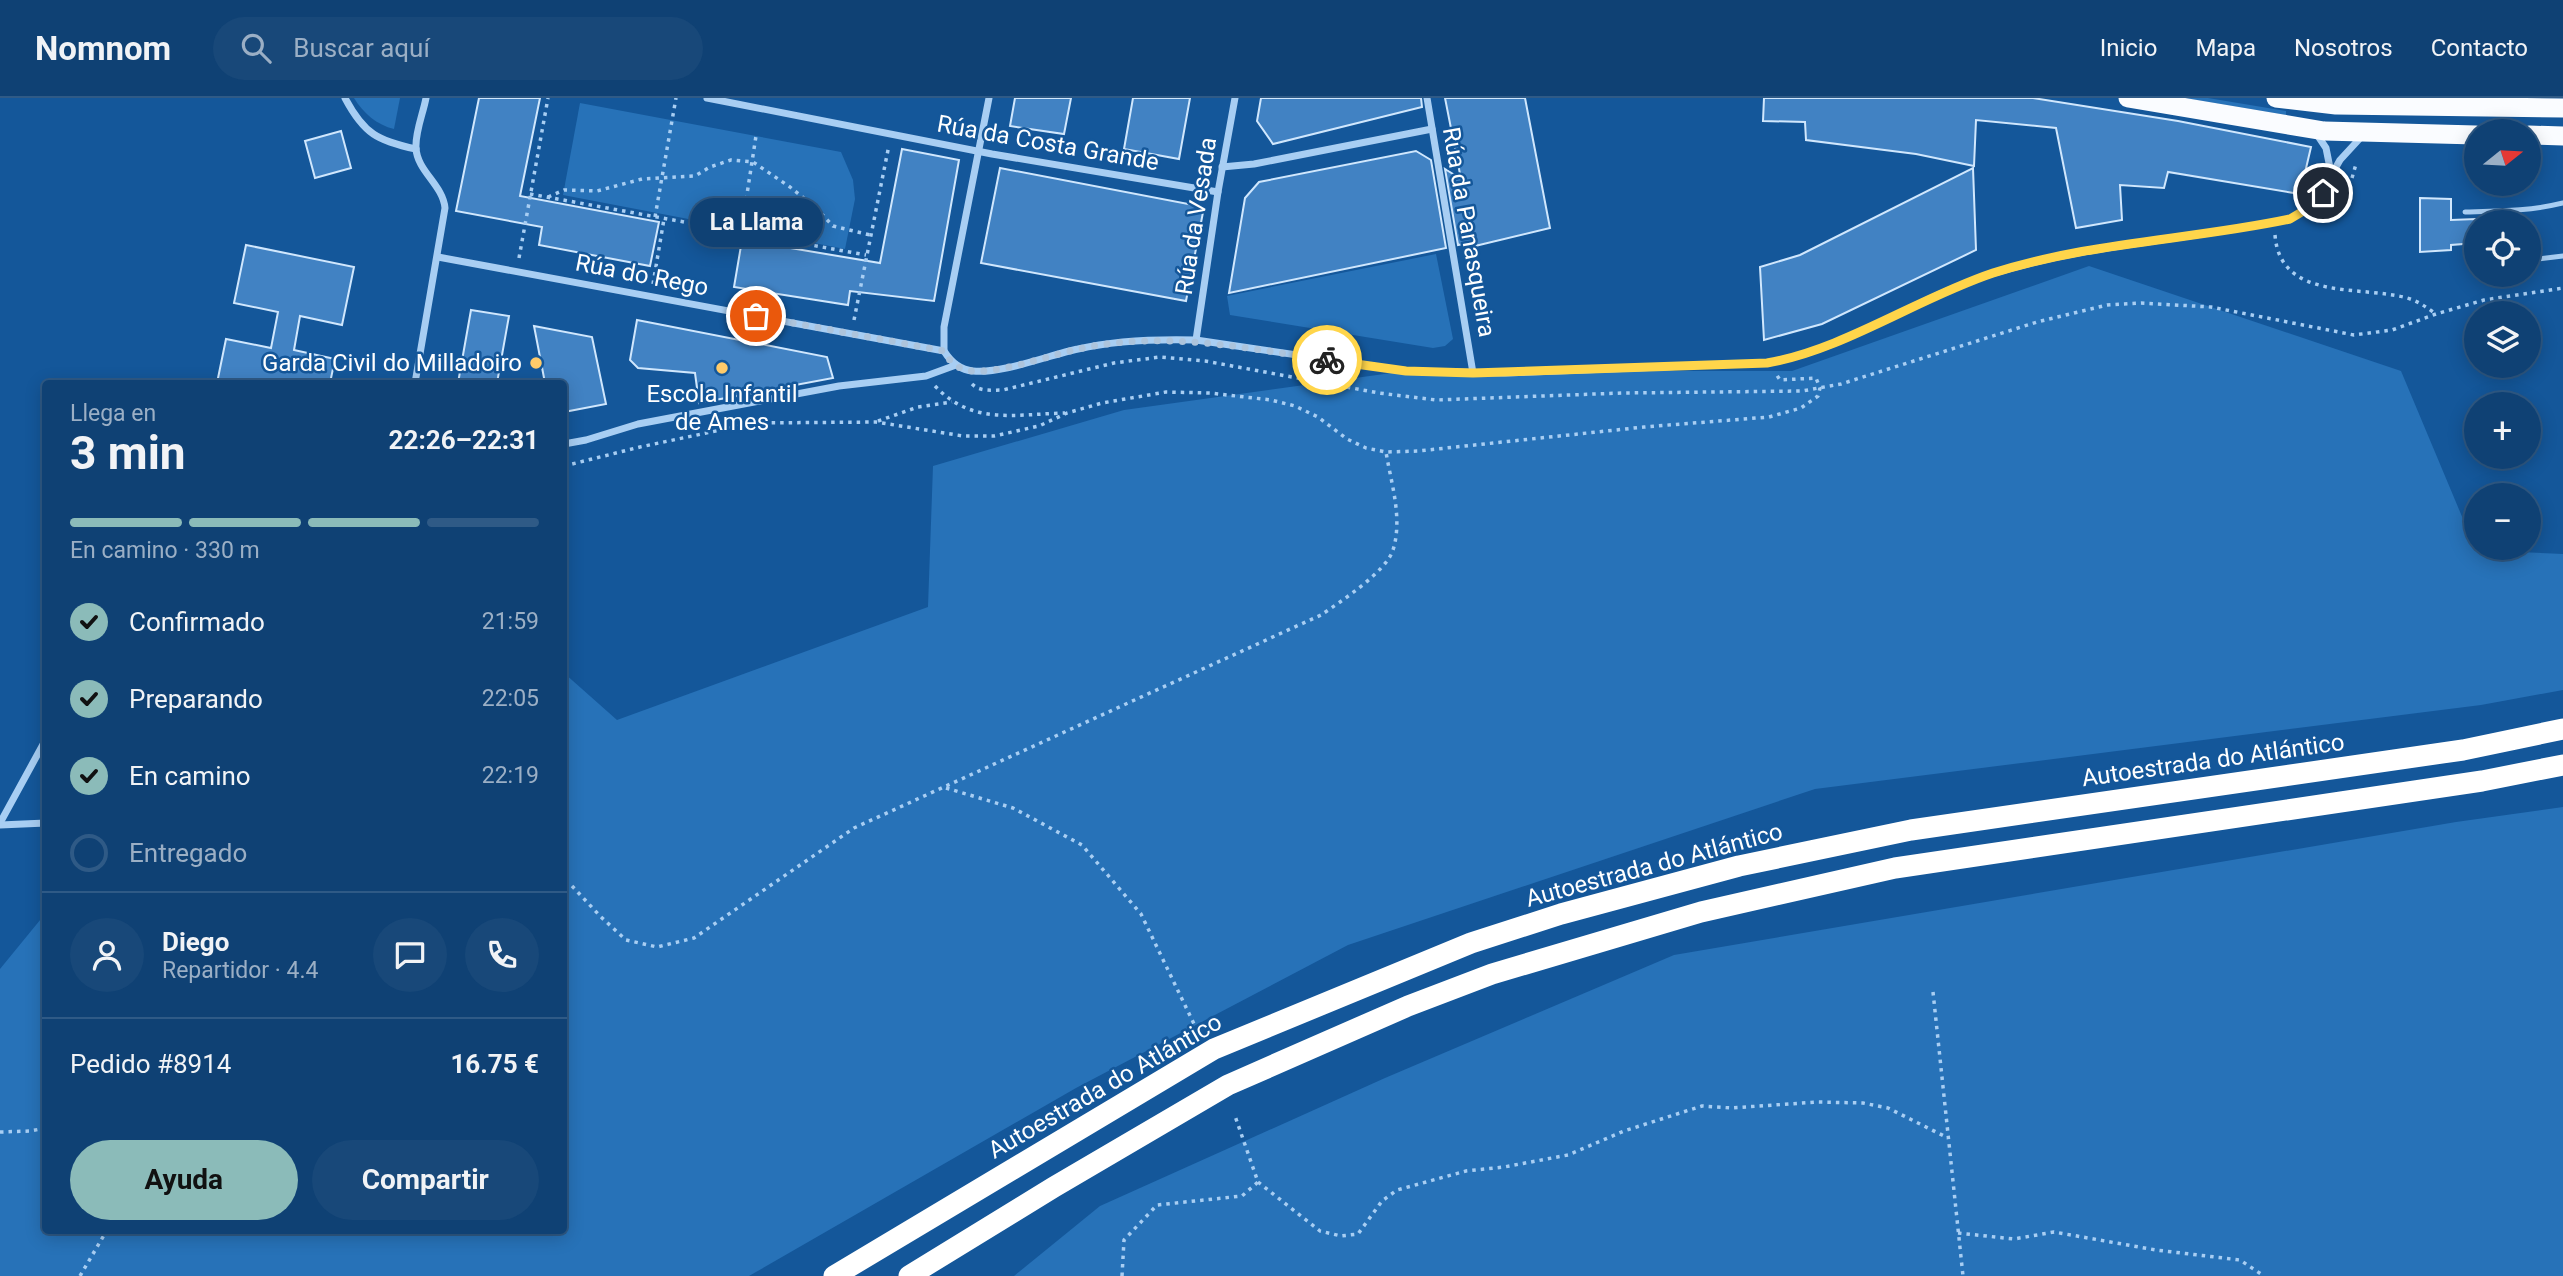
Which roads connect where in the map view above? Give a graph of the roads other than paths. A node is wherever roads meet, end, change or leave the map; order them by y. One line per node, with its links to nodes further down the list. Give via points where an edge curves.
1 (345, 98): 16 (street, via 376,137)
2 (426, 98): 16 (street)
3 (707, 98): 17 (street, Rúa da Costa Grande)
4 (989, 98): 17 (street)
5 (1235, 98): 18 (street, Rúa da Vesada)
6 (1427, 98): 10 (street, Rúa da Panasqueira)
7 (2128, 98): 11 (highway)
8 (2276, 98): 9 (highway, via 2347,105)
9 (2563, 108)
10 (1432, 129): 18 (street); 29 (street, Rúa da Panasqueira)
11 (2313, 129): 12 (highway); 19 (street, via 2326,148)
12 (2365, 133): 13 (highway); 19 (street)
13 (2464, 135)
14 (2541, 135): 15 (highway)
15 (2563, 136)
16 (416, 149): 24 (street, via 444,199)
17 (979, 151): 20 (street, Rúa da Costa Grande); 27 (street, via 944,327)
18 (1222, 167): 20 (street, Rúa da Vesada)
19 (2331, 174): 29 (street, via 2315,204 2302,213 2275,222 2033,262 1965,283 1807,354 1767,363)
20 (1218, 192): 26 (street, Rúa da Vesada)
21 (2563, 203): 22 (lane)
22 (2524, 210)
23 (2563, 256): 25 (lane)
24 (438, 257): 27 (street, Rúa do Rego); 30 (street)
25 (2541, 259)
26 (1196, 340): 28 (street, via 1102,344 983,372); 29 (street, via 1406,371)
27 (944, 351): 28 (street)
28 (959, 367): 31 (street, via 678,416)
29 (1473, 373)
30 (416, 380)
31 (567, 443)
32 (2563, 729): 37 (highway, Autoestrada do Atlántico, via 2463,750 1911,830 1739,866 1562,914 1471,943 1214,1049)
33 (42, 747): 36 (street)
34 (2563, 765): 38 (highway, via 1895,868 1701,912 1492,974 1228,1085)
35 (42, 823): 36 (street)
36 (0, 824)
37 (834, 1276)
38 (909, 1276)

